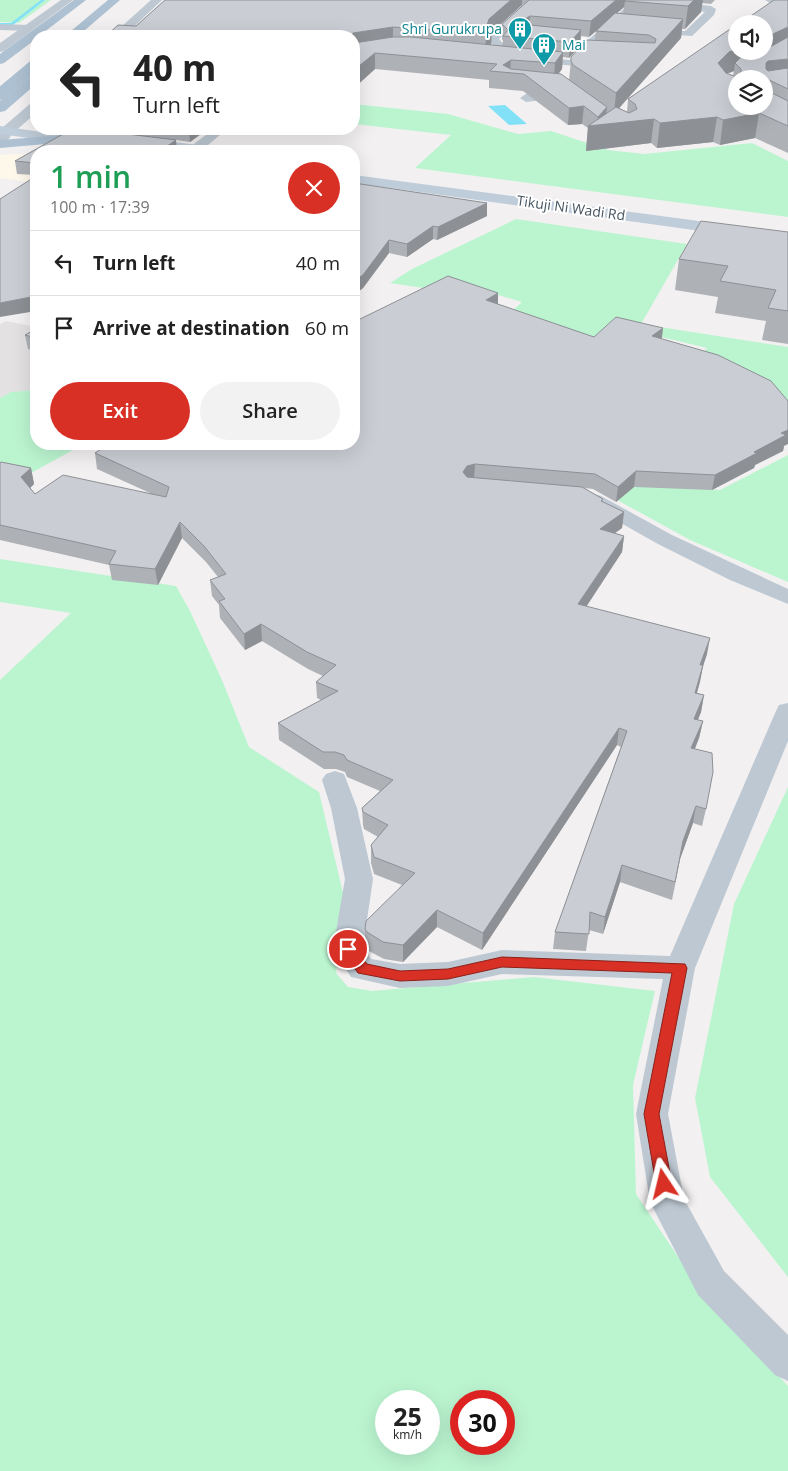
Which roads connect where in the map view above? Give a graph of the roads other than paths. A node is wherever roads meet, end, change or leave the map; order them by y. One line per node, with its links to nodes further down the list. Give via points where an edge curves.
1 (68, 0): 11 (street)
2 (81, 0): 12 (main road)
3 (101, 0): 13 (main road)
4 (157, 0): 16 (street)
5 (770, 0): 7 (street)
6 (647, 1): 17 (street, via 711,9 688,34); 20 (street, via 615,28)
7 (788, 1)
8 (120, 3): 14 (main road); 15 (main road)
9 (527, 8): 27 (street, via 494,38 500,46 484,55)
10 (0, 27): 11 (street)
11 (29, 28): 21 (street)
12 (40, 30)
13 (70, 30)
14 (73, 30)
15 (93, 30)
16 (124, 30)
17 (637, 30)
18 (30, 38): 25 (main road)
19 (574, 40): 20 (street)
20 (592, 42): 23 (street)
21 (0, 48)
22 (30, 54): 29 (main road)
23 (581, 54): 24 (street); 27 (street)
24 (600, 56)
25 (0, 60)
26 (0, 64): 28 (main road)
27 (573, 64): 31 (street)
28 (30, 65)
29 (14, 66)
30 (30, 70): 34 (main road, bridge)
31 (563, 81): 33 (street); 35 (street, via 576,94)
32 (30, 83): 36 (main road)
33 (546, 84)
34 (0, 94)
35 (526, 98)
36 (0, 108)
37 (30, 116): 39 (street)
38 (30, 128): 39 (main road)
39 (4, 132): 42 (main road)
40 (93, 135): 43 (main road)
41 (214, 135): 44 (street)
42 (110, 145)
43 (167, 145)
44 (201, 145)
45 (360, 171): 47 (main road, Tikuji Ni Wadi Rd)
46 (360, 180): 48 (main road, Tikuji Ni Wadi Rd)
47 (788, 229)
48 (788, 238)
49 (577, 494): 50 (street, via 586,495 648,532 706,561)
50 (788, 597)
51 (788, 711): 53 (street)
52 (335, 780): 53 (street, via 359,879 348,949 362,969 400,976 448,974 502,962)
53 (680, 968): 54 (street, via 652,1114 667,1202 710,1283)
54 (788, 1362)

